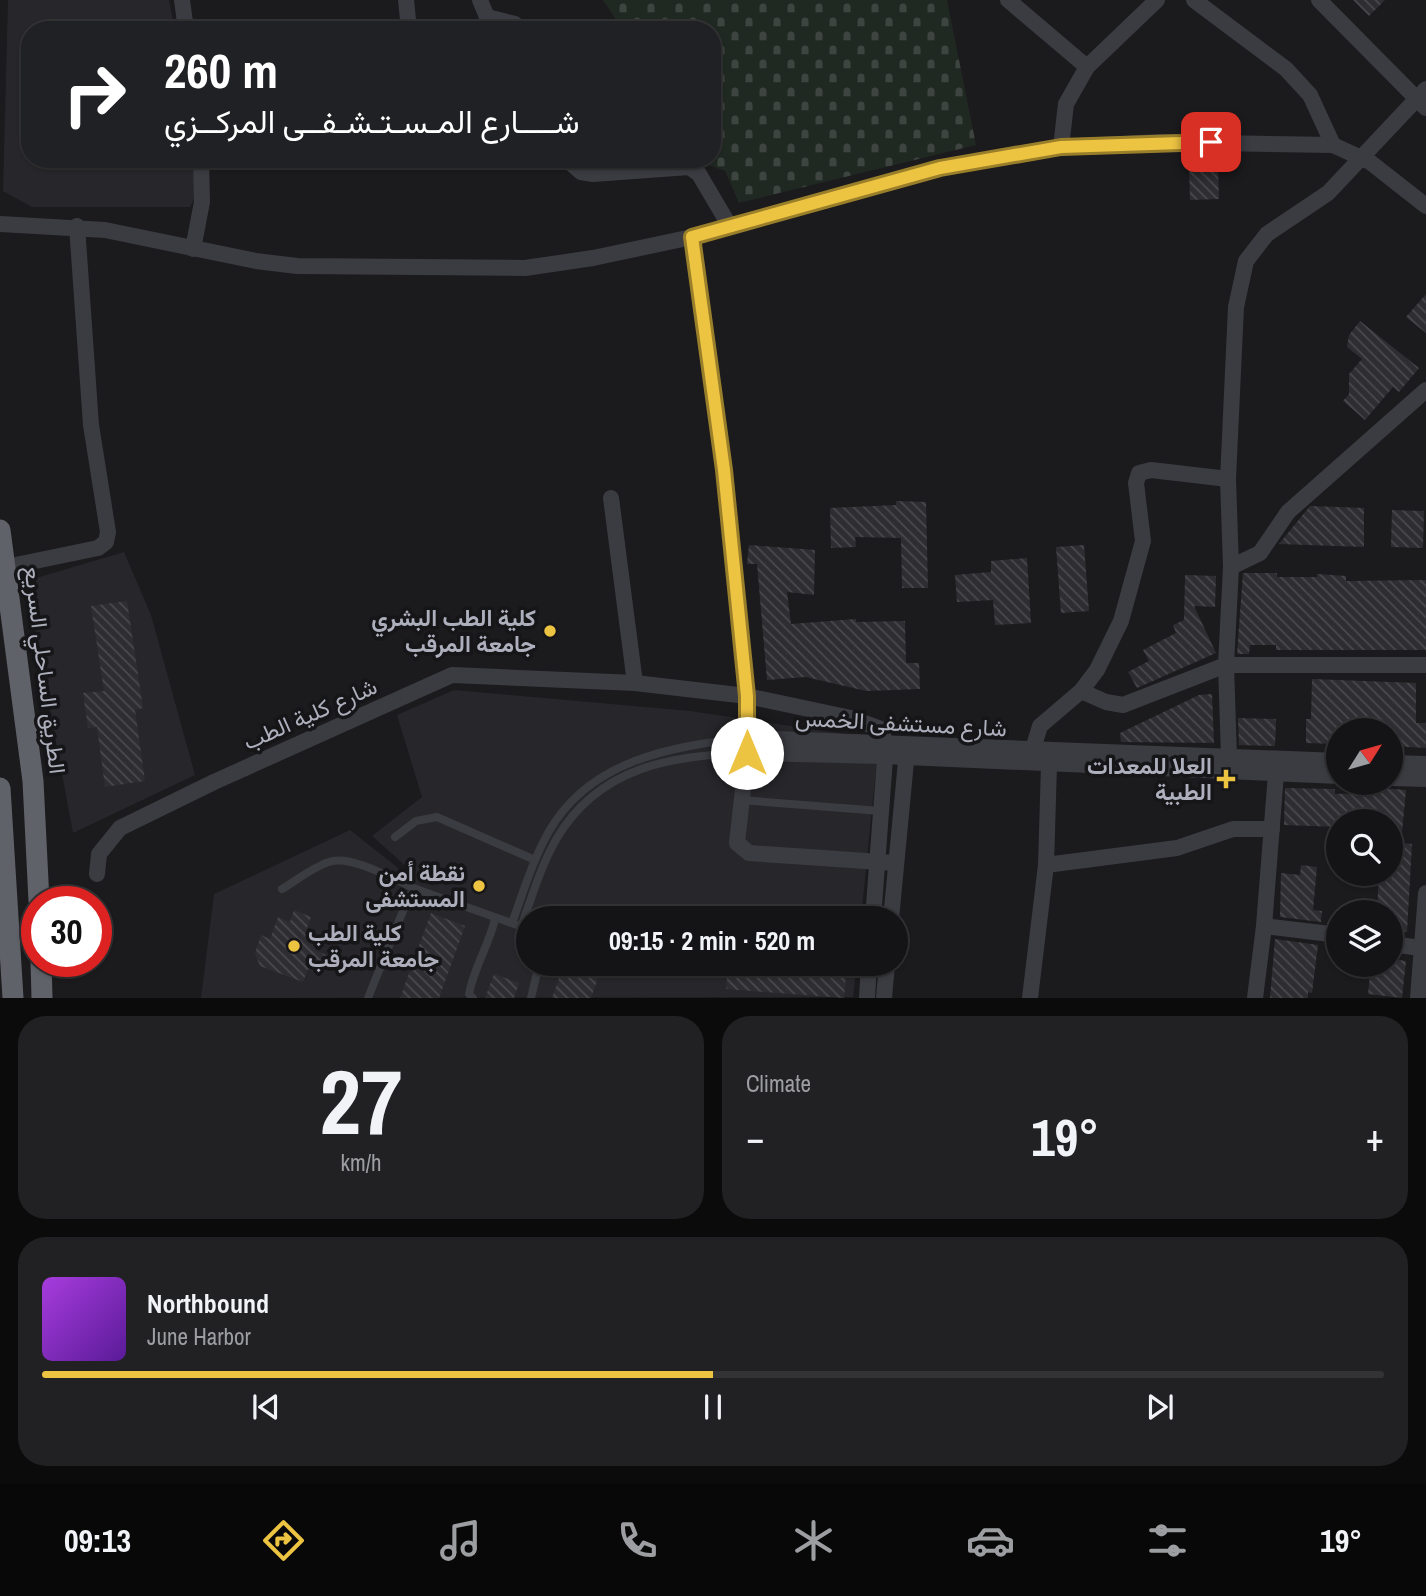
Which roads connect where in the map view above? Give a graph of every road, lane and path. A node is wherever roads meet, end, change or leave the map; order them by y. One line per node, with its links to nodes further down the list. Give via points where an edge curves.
1 (182, 0): 8 (street)
2 (406, 0): 9 (street)
3 (480, 0): 10 (street, via 487,17)
4 (1008, 0): 11 (street)
5 (1157, 0): 11 (street)
6 (1194, 0): 13 (street, via 1286,69 1310,95)
7 (1319, 0): 12 (street)
8 (185, 21)
9 (408, 21)
10 (503, 21)
11 (1087, 67): 14 (street, via 1066,104)
12 (1423, 98): 15 (street)
13 (1333, 145): 14 (street, via 1160,142); 15 (street)
14 (1061, 147): 22 (street, via 940,168)
15 (1362, 157): 20 (street); 27 (street, via 1328,193 1267,234 1246,261 1236,307)
16 (201, 168): 25 (street, via 202,202)
17 (576, 168): 18 (street, via 593,174)
18 (675, 168)
19 (690, 168): 22 (street, via 699,174)
20 (1426, 206)
21 (0, 224): 23 (street)
22 (729, 225): 24 (street)
23 (77, 226): 25 (street); 30 (street, via 91,425 106,542 98,548)
24 (692, 237): 25 (street, via 525,268 297,266); 36 (street, via 724,470)
25 (193, 249)
26 (1426, 390): 31 (street, via 1288,512 1260,553)
27 (1228, 479): 31 (street); 35 (street, via 1151,470 1139,473 1141,549 1121,621)
28 (611, 498): 34 (street)
29 (0, 530): 30 (highway, الطريق الساحلي السريع)
30 (6, 567): 60 (highway, الطريق الساحلي السريع, via 33,782)
31 (1231, 567): 32 (street)
32 (1226, 665): 33 (street); 35 (street, via 1123,705); 41 (street)
33 (1426, 665)
34 (635, 683): 36 (street, شارع كلية الطب); 59 (street, شارع كلية الطب, via 452,676 120,828 99,854)
35 (1081, 691): 40 (street, via 1040,726)
36 (747, 696): 37 (street); 38 (street, شارع كلية الطب, via 872,724 881,729)
37 (747, 746): 38 (street, شارع مستشفى الخمس); 51 (street); 55 (lane, شارع مستشفى الخمس, via 663,750 605,775 563,811); 65 (lane, شارع مستشفى الخمس, via 638,769 589,800 557,837)
38 (885, 750): 39 (street, شارع مستشفى الخمس); 52 (street)
39 (907, 752): 40 (street, شارع مستشفى الخمس); 45 (street, شارع مستشفى الخمس); 57 (street)
40 (1032, 752): 41 (street, شارع مستشفى الخمس)
41 (1229, 758): 42 (street, شارع مستشفى الخمس)
42 (1326, 761)
43 (1404, 763): 44 (street)
44 (1426, 764)
45 (1049, 765): 46 (street, شارع مستشفى الخمس); 58 (street)
46 (1276, 774): 47 (street, شارع مستشفى الخمس); 53 (street)
47 (1326, 776)
48 (1404, 778): 49 (street)
49 (1426, 779)
50 (0, 788): 79 (highway)
51 (741, 800): 52 (lane); 56 (street, via 736,839 745,852)
52 (880, 811): 56 (street)
53 (1272, 829): 58 (street, via 1223,831 1177,848); 70 (street)
54 (396, 837): 55 (lane, via 416,821 437,817)
55 (535, 860): 64 (lane, شارع مستشفى الخمس)
56 (877, 862): 57 (street); 66 (street)
57 (895, 863): 67 (street)
58 (1046, 865): 85 (street)
59 (97, 874)
60 (37, 886)
61 (282, 889): 62 (lane, via 337,860)
62 (416, 889): 68 (lane); 80 (lane, via 409,896)
63 (1426, 893): 73 (street)
64 (525, 906)
65 (528, 906)
66 (874, 906)
67 (892, 906)
68 (495, 919): 69 (lane); 81 (lane, via 472,979)
69 (516, 925)
70 (1264, 926): 71 (street); 86 (street)
71 (1326, 933)
72 (1403, 946): 73 (street)
73 (1421, 948): 87 (street)
74 (536, 976): 82 (lane)
75 (868, 976): 83 (street)
76 (886, 976): 84 (street)
77 (41, 977): 78 (highway)
78 (42, 997)
79 (13, 998)
80 (368, 998)
81 (472, 998)
82 (531, 998)
83 (867, 998)
84 (884, 998)
85 (1030, 998)
86 (1255, 998)
87 (1418, 998)

